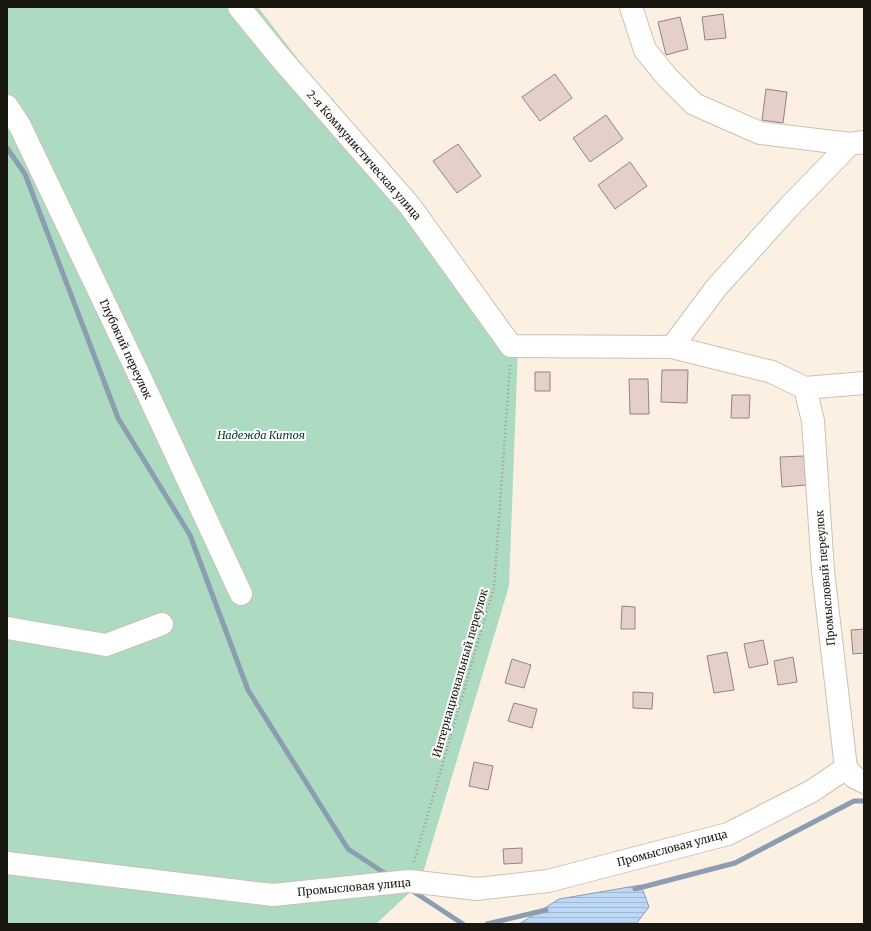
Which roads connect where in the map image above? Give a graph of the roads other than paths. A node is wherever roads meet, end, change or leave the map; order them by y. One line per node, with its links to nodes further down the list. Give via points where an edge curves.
1 (239, 7): 5 (street, 2-я Коммунистическая улица, via 276,54 410,206 511,346)
2 (631, 7): 4 (street, via 645,50 694,104 760,133)
3 (7, 106): 8 (street, Глубокий переулок, via 20,126)
4 (857, 143): 5 (street, via 788,207 716,288)
5 (672, 347): 7 (street, via 772,372)
6 (864, 383): 7 (street)
7 (805, 388): 11 (street, Промысловый переулок, via 813,421 823,571)
8 (241, 594)
9 (162, 624): 10 (street, via 106,645)
10 (7, 628)
11 (846, 768): 12 (street, via 854,777); 13 (street, Промысловая улица, via 812,791 728,834 555,879 477,889 409,881 273,895)
12 (864, 782)
13 (7, 863)

